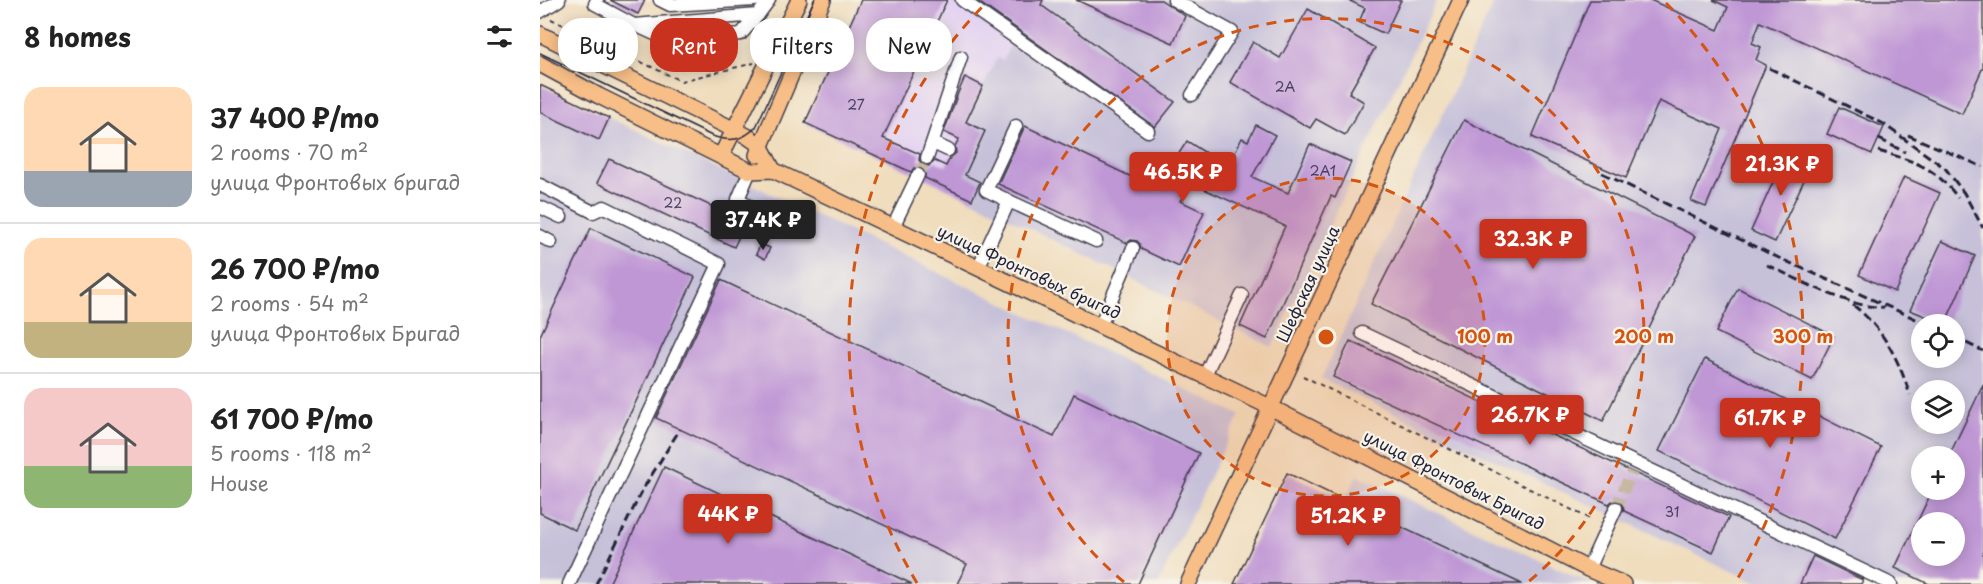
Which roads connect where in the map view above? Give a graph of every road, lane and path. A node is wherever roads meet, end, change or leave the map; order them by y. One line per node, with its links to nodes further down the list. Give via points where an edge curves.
1 (543, 0): 13 (lane)
2 (560, 0): 13 (lane)
3 (755, 0): 10 (lane)
4 (769, 0): 14 (lane)
5 (800, 0): 12 (lane); 25 (main road)
6 (962, 0): 26 (lane)
7 (1174, 0): 23 (lane, via 1232,32)
8 (1461, 0): 49 (main road, Шефская улица)
9 (592, 1): 15 (lane)
10 (713, 1): 11 (lane)
11 (665, 3): 16 (lane)
12 (821, 4): 28 (main road)
13 (543, 13): 22 (path, via 681,81)
14 (758, 15): 17 (lane); 18 (lane, via 741,34 670,41)
15 (623, 18)
16 (671, 18)
17 (722, 18)
18 (638, 26)
19 (540, 34): 25 (main road)
20 (961, 57): 27 (lane)
21 (540, 64): 30 (main road, улица Фронтовых бригад)
22 (750, 64)
23 (1192, 95)
24 (1016, 126): 36 (lane, via 986,190)
25 (733, 129): 28 (main road); 30 (main road)
26 (1148, 131)
27 (933, 143): 29 (lane); 31 (lane)
28 (760, 146): 32 (main road); 33 (main road)
29 (948, 150)
30 (721, 156): 33 (main road, улица Фронтовых бригад)
31 (927, 158)
32 (773, 170): 33 (main road, улица Фронтовых бригад); 40 (main road, улица Фронтовых бригад)
33 (750, 171): 37 (lane, via 738,200)
34 (918, 175): 40 (lane)
35 (540, 185): 54 (lane, via 593,212 604,207 719,264)
36 (1009, 201): 41 (lane); 43 (lane)
37 (747, 204)
38 (540, 207): 39 (lane)
39 (561, 217)
40 (893, 227): 43 (main road, улица Фронтовых бригад)
41 (1096, 241)
42 (1133, 248): 45 (lane)
43 (978, 268): 45 (main road, улица Фронтовых бригад)
44 (1242, 295): 47 (lane)
45 (1100, 326): 47 (main road, улица Фронтовых бригад)
46 (1362, 333): 53 (lane, via 1634,468)
47 (1204, 375): 49 (main road, улица Фронтовых бригад)
48 (1303, 376): 51 (path)
49 (1270, 407): 52 (main road, улица Фронтовых Бригад); 55 (main road, Шефская улица)
50 (1616, 508): 52 (lane)
51 (1592, 520)
52 (1588, 568): 56 (main road, улица Фронтовых Бригад)
53 (1878, 581): 57 (lane)
54 (569, 584)
55 (1188, 584)
56 (1623, 584)
57 (1891, 584)

